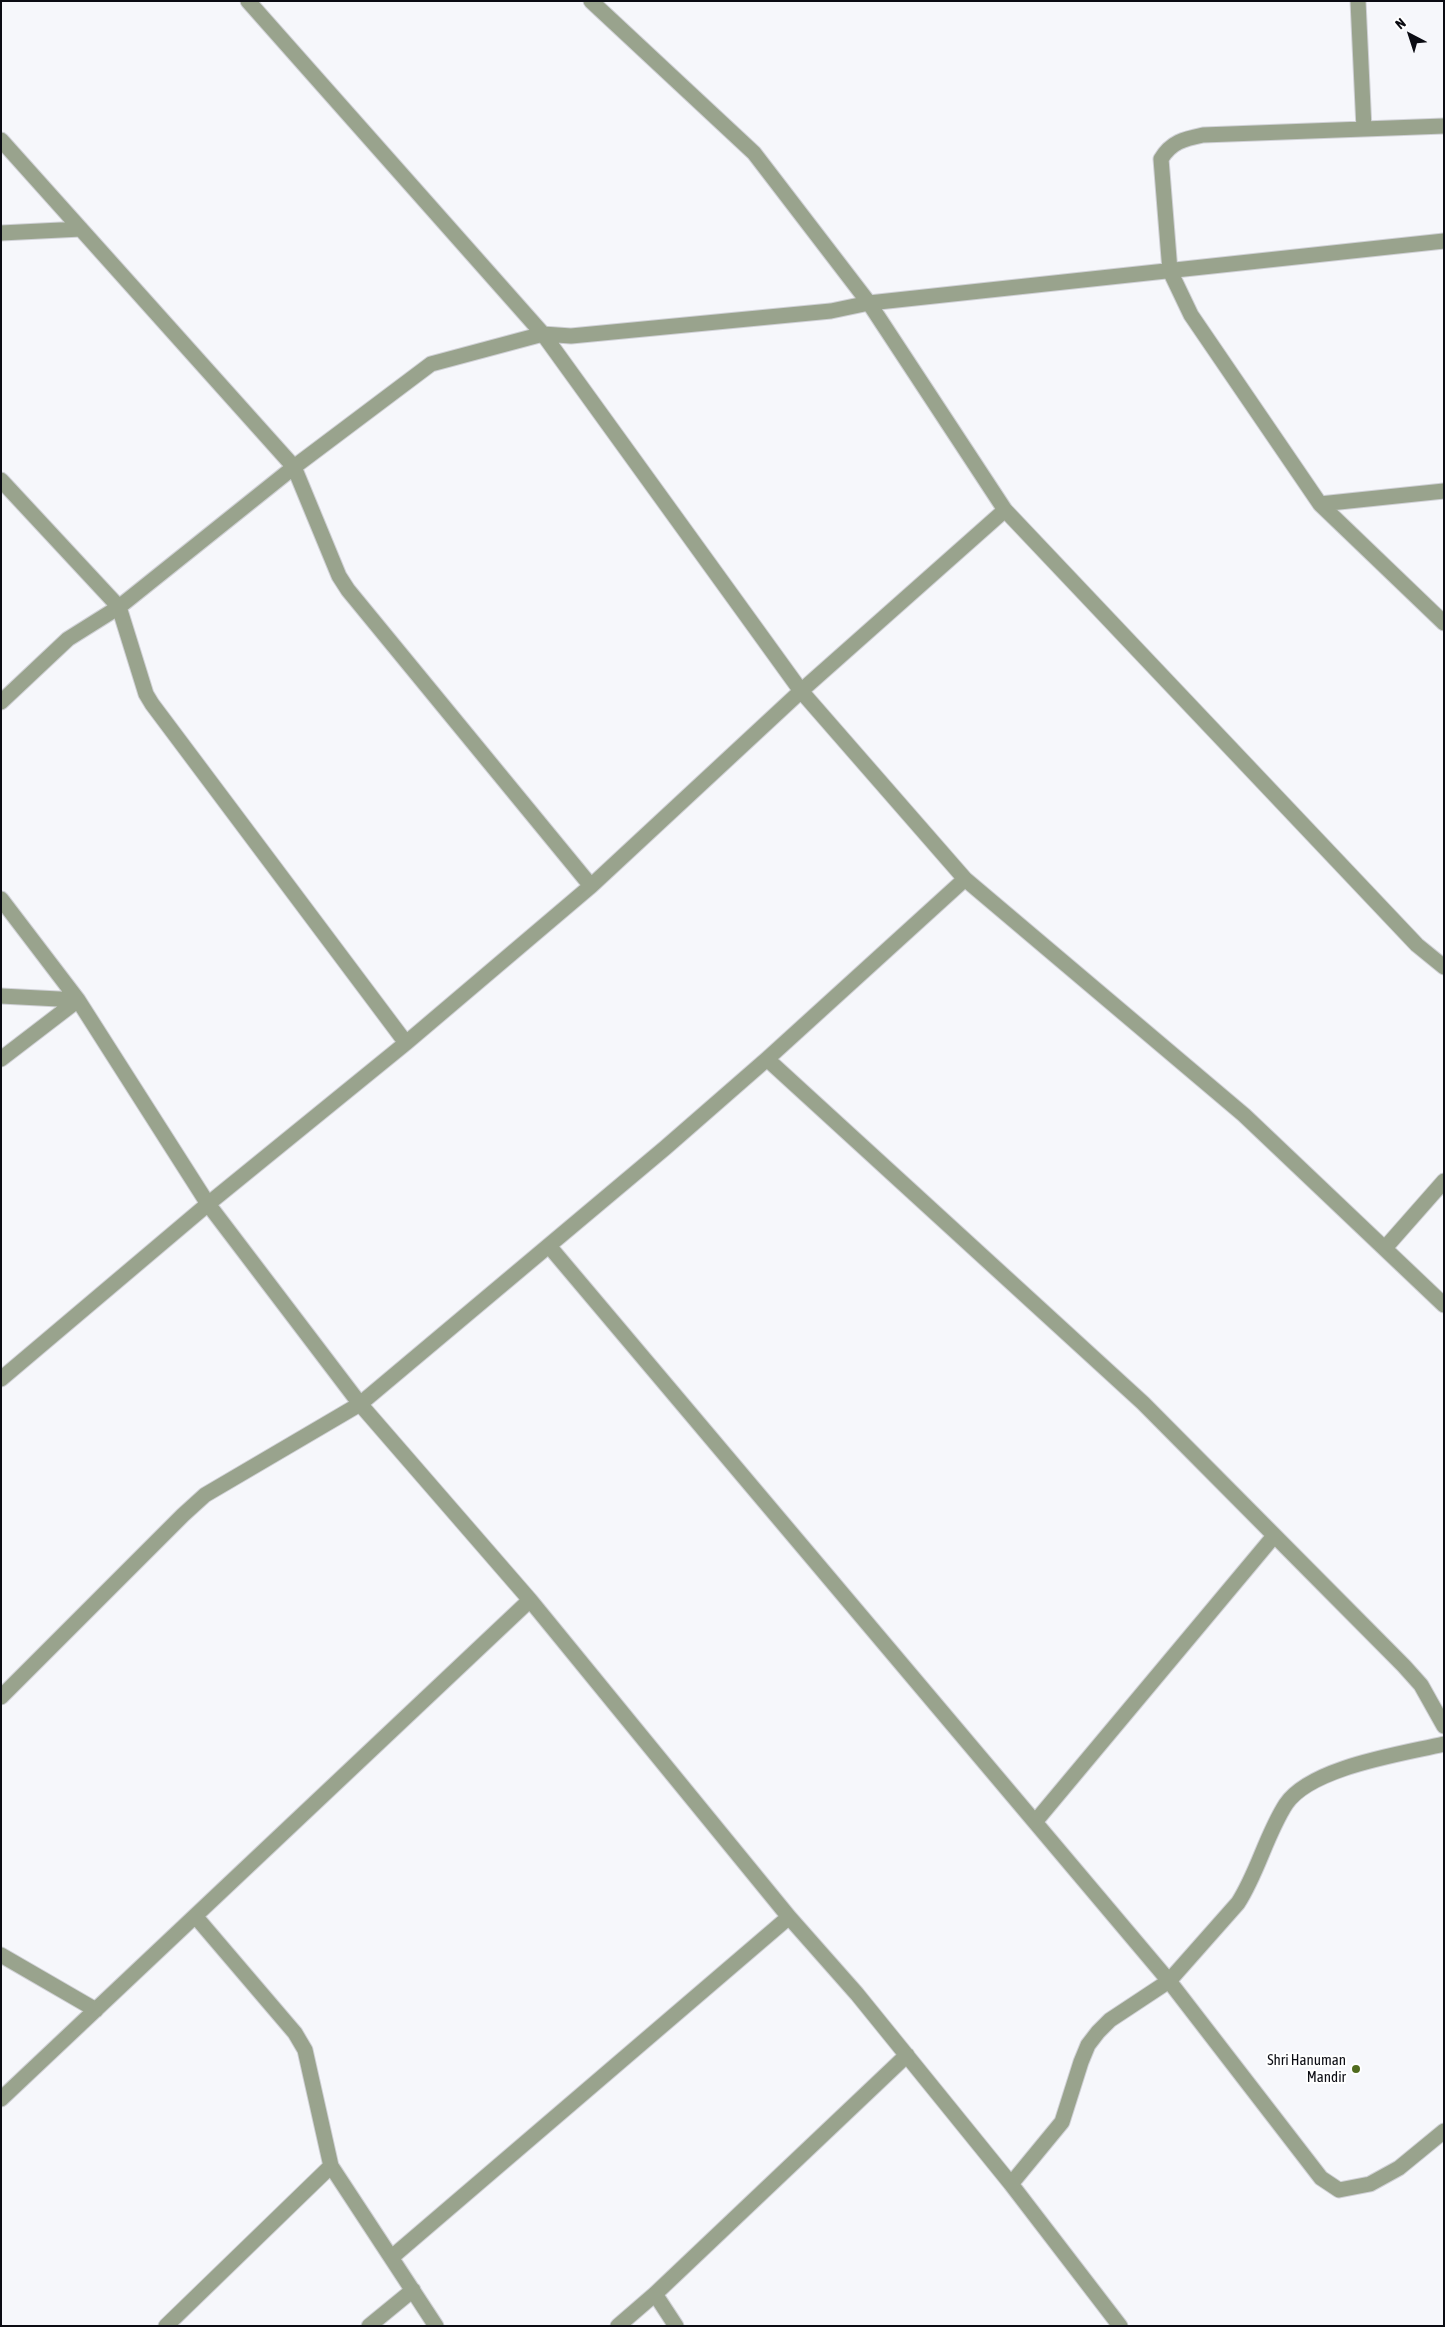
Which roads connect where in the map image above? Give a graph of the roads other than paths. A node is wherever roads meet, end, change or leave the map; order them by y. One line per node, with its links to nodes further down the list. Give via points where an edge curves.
1 (248, 1): 12 (street)
2 (591, 1): 11 (street, via 754,153)
3 (1358, 1): 5 (street)
4 (1444, 126): 5 (street)
5 (1364, 129): 10 (street, via 1203,135 1182,139 1167,149 1160,159)
6 (1, 140): 7 (street)
7 (81, 229): 8 (street); 13 (street)
8 (1, 234)
9 (1444, 241): 10 (street)
10 (1170, 272): 11 (street); 16 (street, via 1191,315)
11 (869, 303): 12 (street, via 831,311 571,336); 17 (street)
12 (543, 334): 13 (street, via 431,364); 20 (street)
13 (294, 467): 18 (street); 23 (street, via 339,576 348,590)
14 (1, 480): 18 (street)
15 (1444, 490): 16 (street)
16 (1320, 504): 19 (street)
17 (1005, 510): 20 (street); 25 (street, via 1416,945)
18 (119, 607): 21 (street, via 68,639); 28 (street, via 152,704)
19 (1444, 623)
20 (801, 691): 22 (street); 23 (street)
21 (1, 702)
22 (965, 879): 30 (street); 34 (street, via 1244,1115)
23 (591, 886): 28 (street)
24 (1, 899): 27 (street)
25 (1444, 967)
26 (1, 996): 27 (street)
27 (78, 1000): 29 (street); 32 (street)
28 (406, 1043): 32 (street)
29 (1, 1059)
30 (767, 1059): 33 (street); 38 (street, via 1143,1402)
31 (1444, 1181): 34 (street)
32 (208, 1204): 36 (street); 37 (street)
33 (549, 1246): 37 (street); 43 (street)
34 (1385, 1248): 35 (street)
35 (1444, 1305)
36 (1, 1379)
37 (360, 1404): 39 (street); 40 (street, via 206,1495)
38 (1274, 1536): 41 (street, via 1416,1679); 43 (street)
39 (530, 1600): 44 (street); 45 (street)
40 (1, 1697)
41 (1442, 1717)
42 (1444, 1744): 47 (street, via 1330,1772 1305,1787 1288,1802 1242,1897)
43 (1036, 1822): 47 (street)
44 (196, 1917): 48 (street); 52 (street, via 295,2033 305,2050)
45 (789, 1917): 49 (street); 54 (street)
46 (1, 1954): 48 (street)
47 (1169, 1981): 51 (street, via 1321,2178 1339,2190 1370,2184 1399,2168); 53 (street, via 1110,2020 1093,2038 1081,2062 1062,2122)
48 (96, 2010): 50 (street)
49 (907, 2056): 53 (street); 56 (street)
50 (1, 2099)
51 (1444, 2130)
52 (331, 2166): 54 (street); 57 (street)
53 (1012, 2184): 62 (street)
54 (392, 2257): 55 (street)
55 (413, 2290): 58 (street); 59 (street)
56 (655, 2294): 60 (street); 61 (street)
57 (166, 2326)
58 (369, 2326)
59 (436, 2326)
60 (618, 2326)
61 (676, 2326)
62 (1120, 2326)

